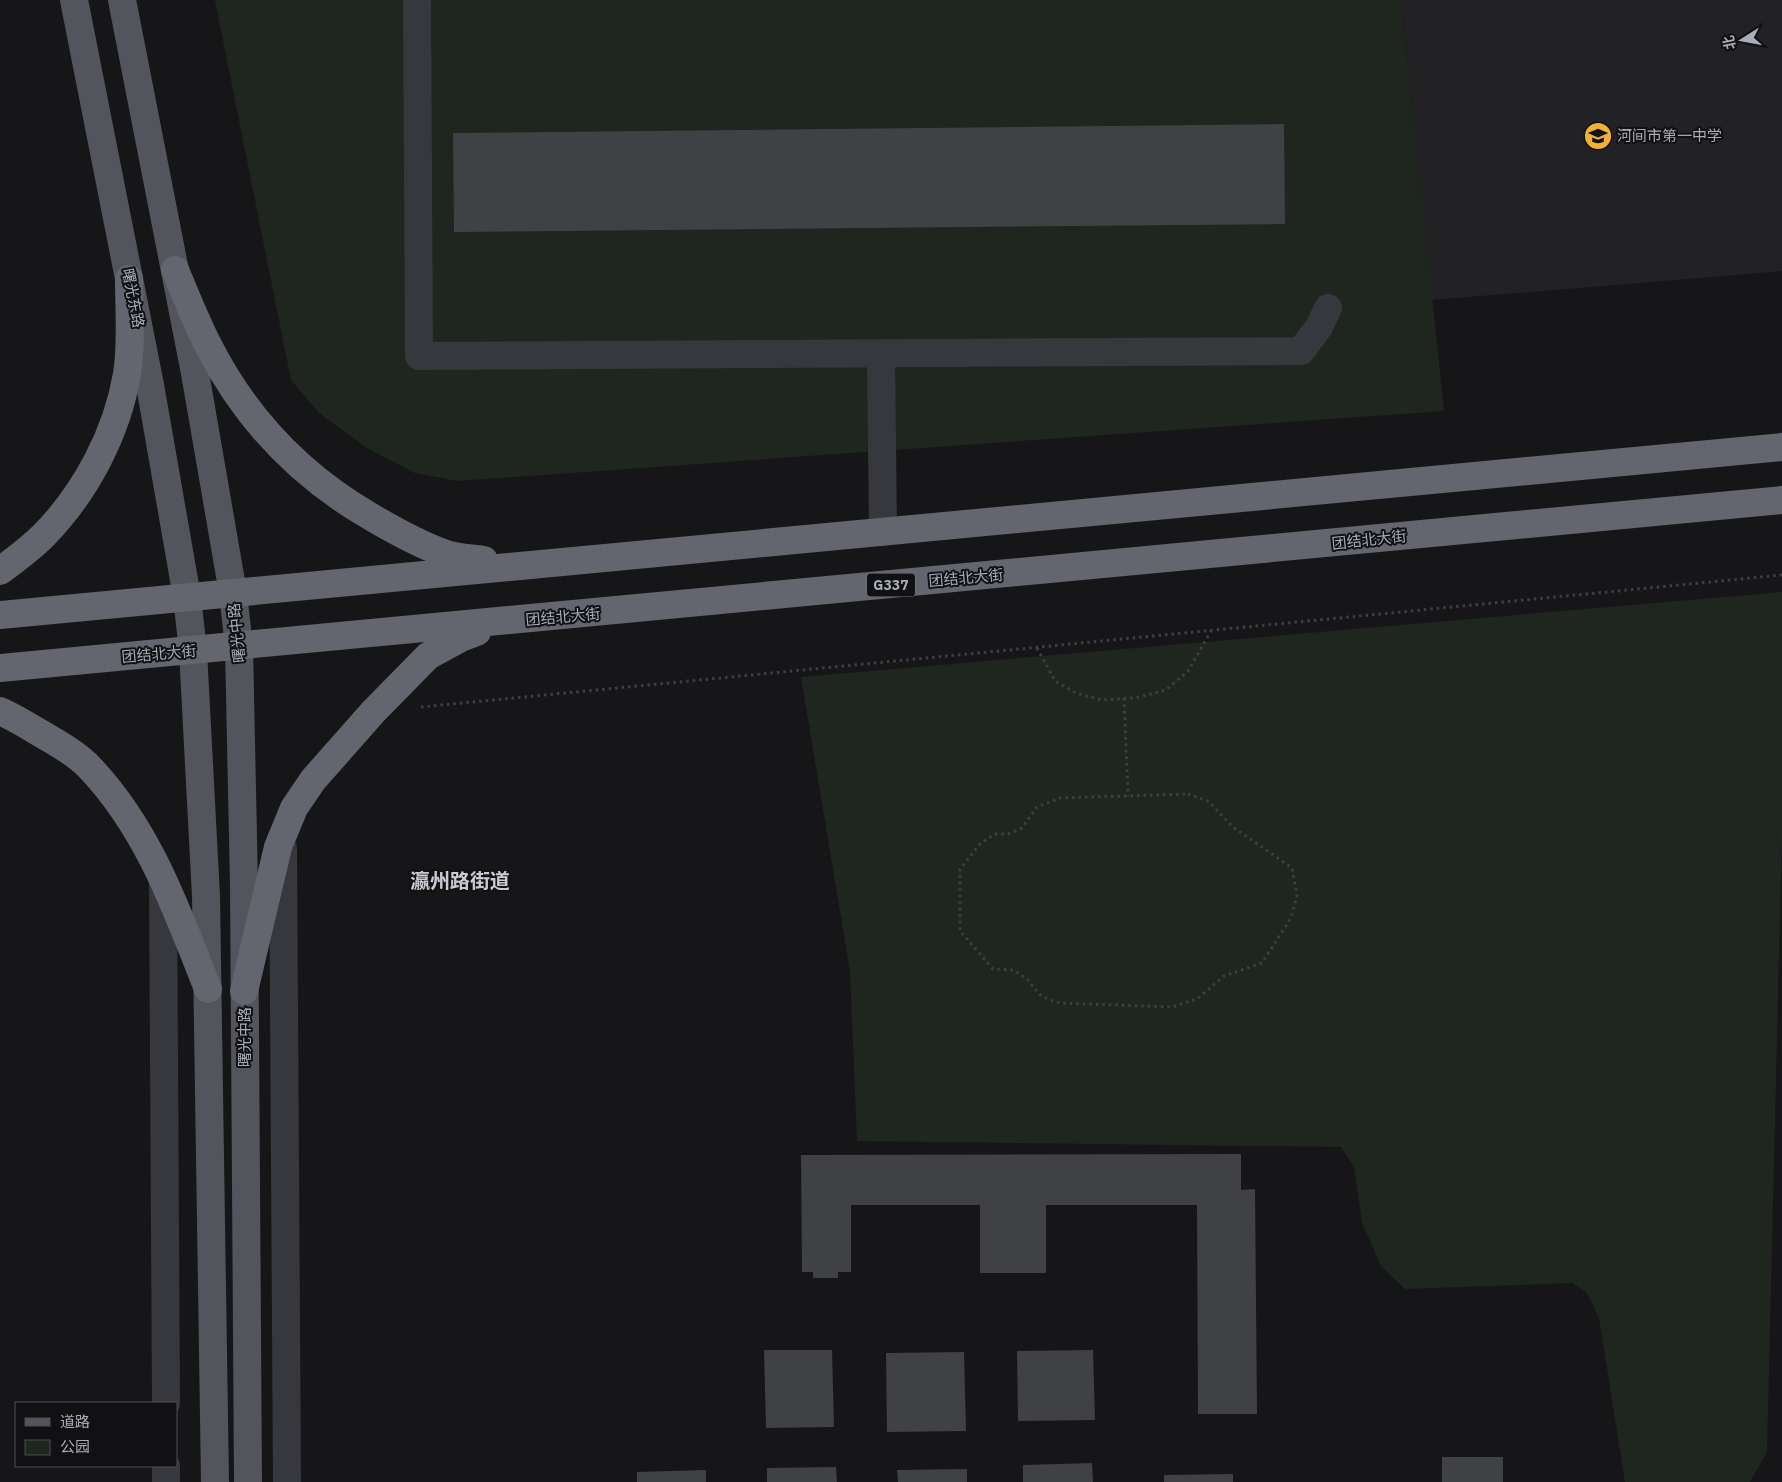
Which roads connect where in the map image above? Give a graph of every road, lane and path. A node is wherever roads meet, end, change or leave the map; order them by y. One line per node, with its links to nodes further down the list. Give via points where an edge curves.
1 (74, 0): 5 (main road, 曙光东路)
2 (122, 0): 4 (main road)
3 (417, 0): 7 (street, via 419,356)
4 (175, 270): 11 (highway, via 209,347 236,392 255,420 299,467 346,502 401,535 448,554); 14 (main road)
5 (129, 279): 12 (highway, via 127,373 118,414 108,439 69,504 44,535); 15 (main road, 曙光东路)
6 (1328, 308): 7 (street, via 1301,351)
7 (881, 354): 10 (street)
8 (1782, 447): 10 (highway)
9 (1782, 500): 17 (highway, 团结北大街 / G337)
10 (884, 532): 11 (highway)
11 (522, 566): 14 (highway)
12 (0, 571)
13 (1782, 575): 18 (path)
14 (233, 593): 15 (highway); 19 (main road, 曙光中路)
15 (187, 597): 16 (highway); 21 (main road)
16 (0, 615)
17 (541, 619): 19 (highway, 团结北大街 / G337); 25 (highway, via 493,627 461,638 428,656)
18 (1211, 630): 20 (path); 23 (path, via 1188,671 1166,690)
19 (239, 647): 21 (highway, 团结北大街 / G337); 30 (main road, 曙光中路)
20 (1036, 648): 23 (path, via 1055,681 1076,693 1102,700); 25 (path)
21 (193, 651): 22 (highway, 团结北大街 / G337); 29 (main road, via 202,781)
22 (0, 668)
23 (1124, 698): 26 (path)
24 (0, 711): 28 (highway, via 52,740 89,767 121,804 142,836)
25 (373, 712): 27 (highway, via 313,780 294,808)
26 (1128, 796): 26 (path, via 1060,798 1037,807 1022,828 1008,834 995,834 980,844 960,869 960,931 993,969 1014,970 1049,1000 1172,1007 1197,999 1224,976 1262,964 1291,918 1297,895 1292,868 1233,827 1208,802 1188,794)
27 (282, 836): 30 (highway); 36 (street)
28 (164, 884): 29 (highway); 31 (street)
29 (208, 989): 34 (main road)
30 (244, 991): 35 (main road, 曙光中路)
31 (166, 1402)
32 (166, 1467): 33 (street)
33 (166, 1482)
34 (215, 1482)
35 (248, 1482)
36 (287, 1482)

